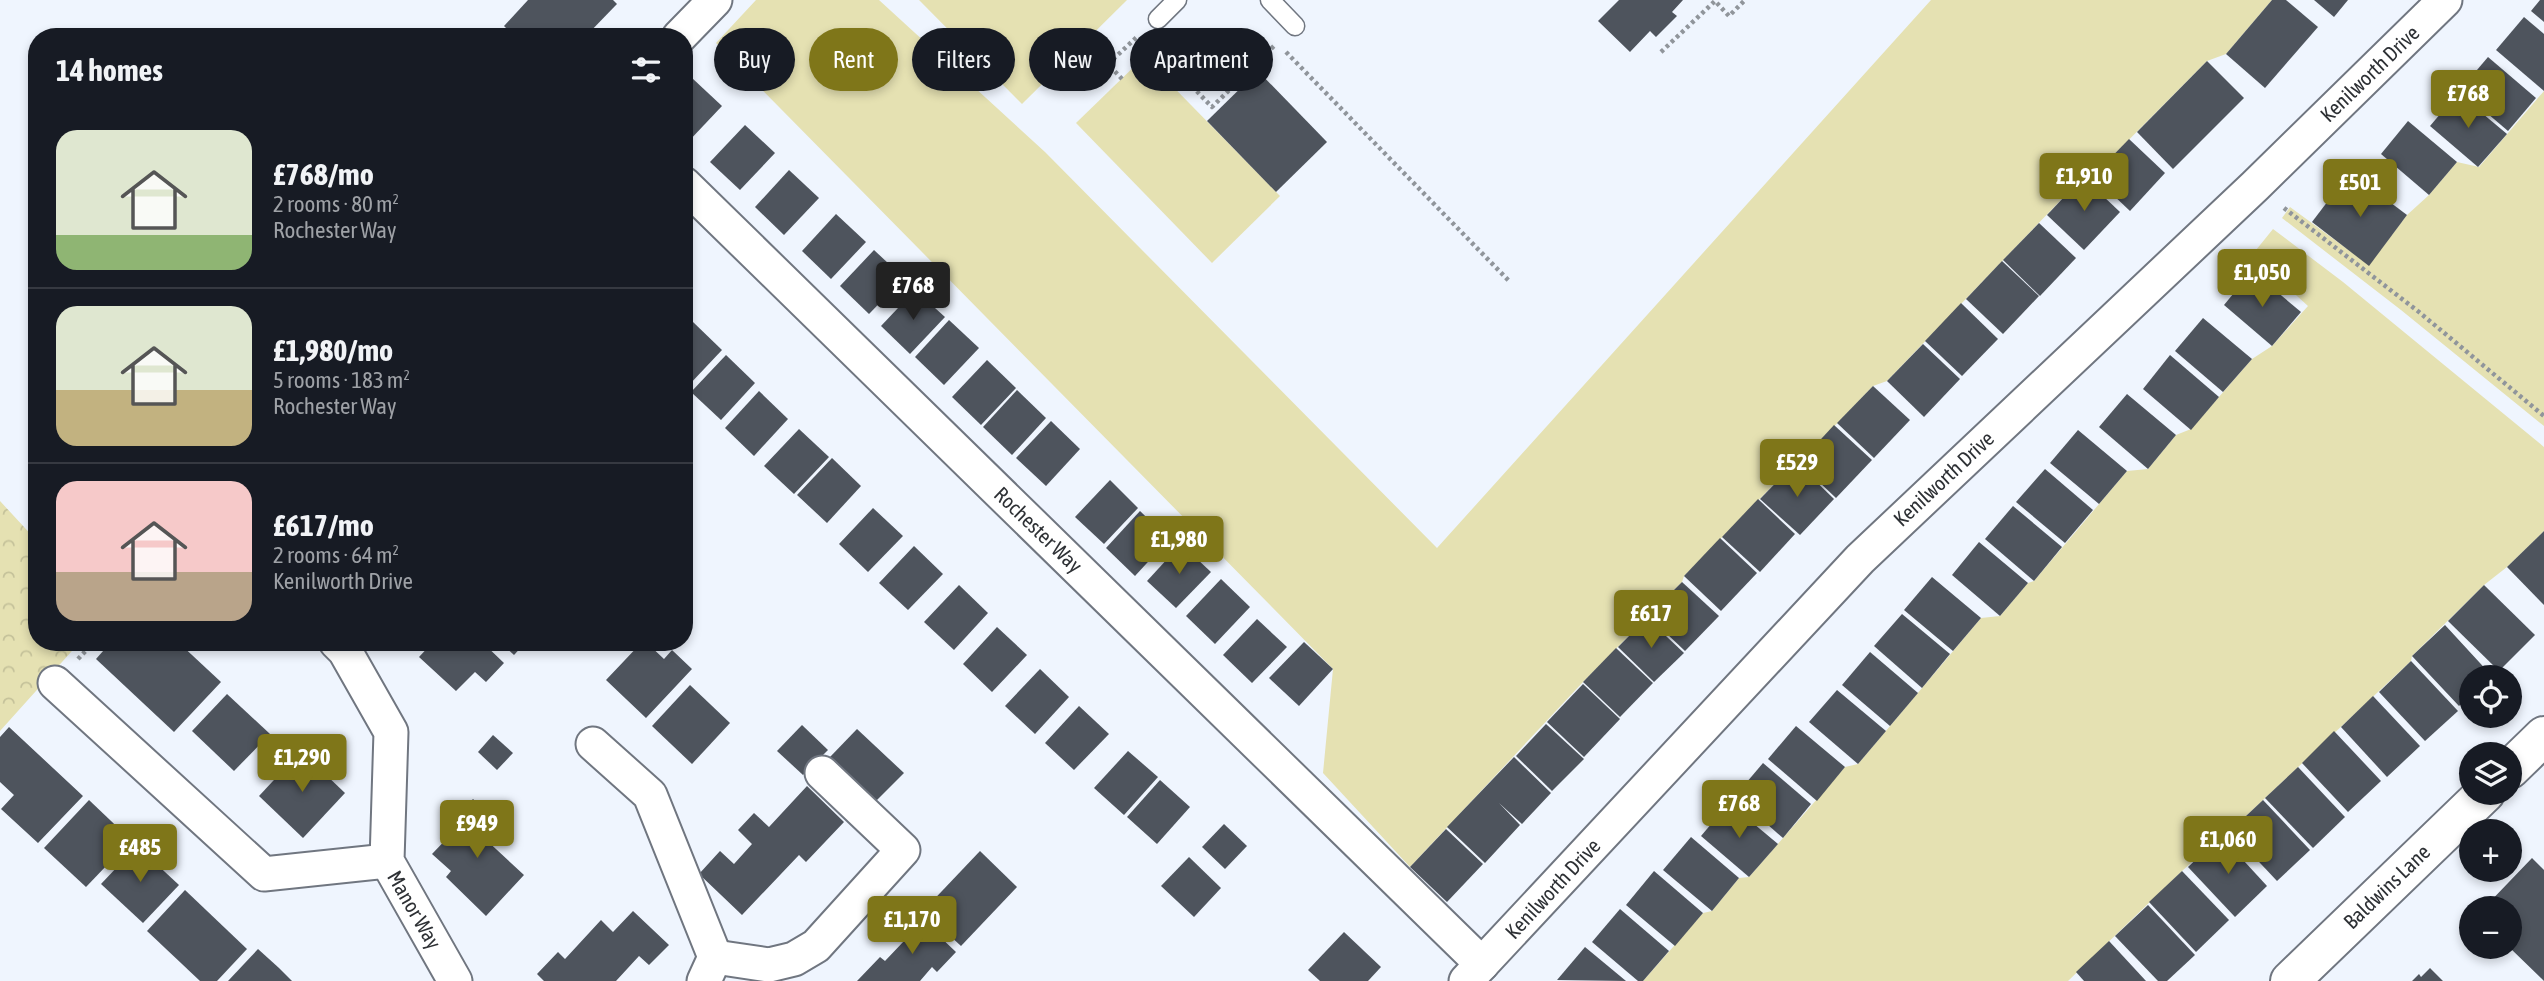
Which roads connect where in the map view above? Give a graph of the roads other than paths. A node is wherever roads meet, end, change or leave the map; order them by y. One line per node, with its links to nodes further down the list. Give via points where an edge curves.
1 (715, 0): 7 (street)
2 (1177, 0): 5 (lane)
3 (1270, 0): 6 (lane)
4 (2445, 0): 18 (street, Kenilworth Drive, via 1860,559)
5 (1158, 19)
6 (1295, 26)
7 (689, 28)
8 (693, 193): 18 (street, Rochester Way)
9 (347, 651): 16 (street, Manor Way, via 391,732)
10 (55, 682): 16 (street, via 264,874)
11 (2544, 737): 13 (street)
12 (593, 744): 17 (street, via 650,795)
13 (2522, 758)
14 (822, 773): 17 (street, via 903,850 816,946 794,959 769,965)
15 (2473, 805): 20 (street, Baldwins Lane)
16 (387, 861): 19 (street, Manor Way)
17 (709, 969)
18 (1474, 973)
19 (455, 981)
20 (2290, 981)

